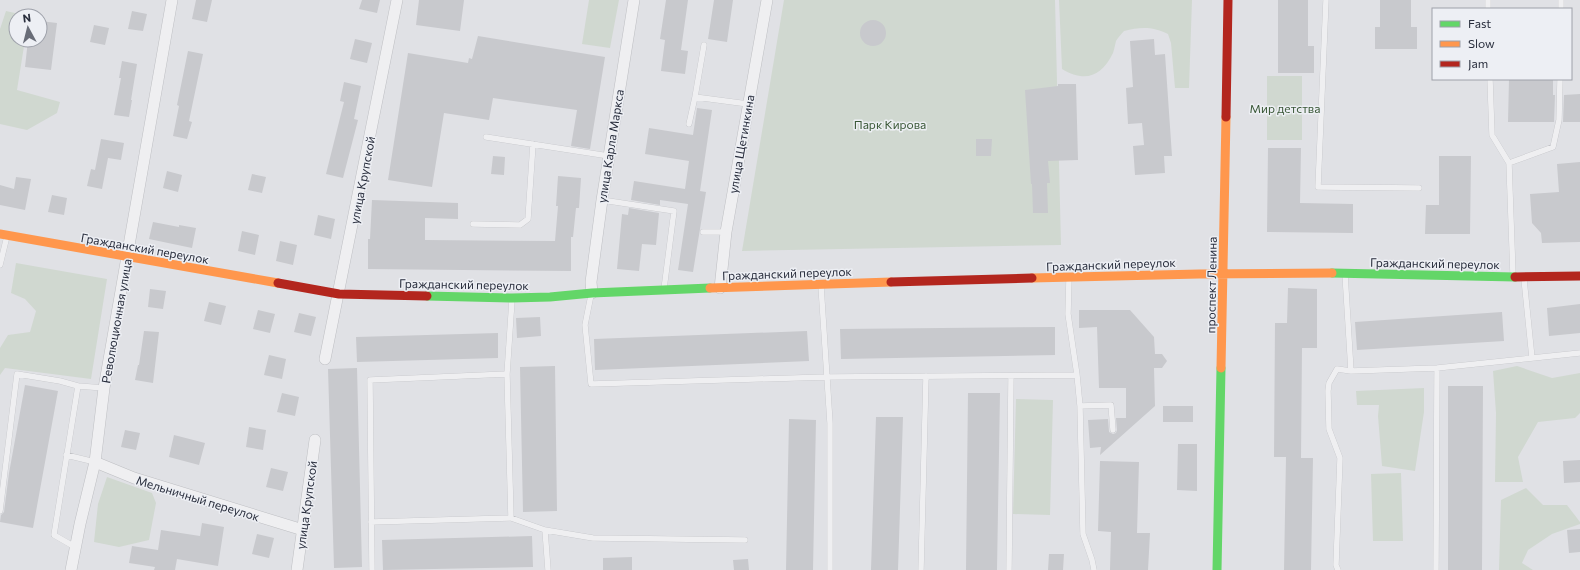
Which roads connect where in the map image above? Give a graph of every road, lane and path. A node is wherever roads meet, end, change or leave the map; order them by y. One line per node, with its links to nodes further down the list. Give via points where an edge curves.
1 (172, 0): 23 (street, Революционная улица)
2 (397, 0): 35 (street, улица Крупской)
3 (634, 0): 15 (street, улица Карла Маркса)
4 (767, 0): 11 (street, улица Щетинкина)
5 (1228, 0): 26 (street, проспект Ленина)
6 (1326, 0): 17 (lane, via 1318,187)
7 (704, 45): 10 (lane)
8 (1490, 80): 16 (lane, via 1492,135)
9 (1560, 80): 16 (lane, via 1559,120 1553,147)
10 (695, 97): 11 (lane); 12 (lane)
11 (748, 104): 21 (street, улица Щетинкина)
12 (690, 124)
13 (486, 137): 14 (lane)
14 (533, 144): 15 (lane); 19 (lane, via 528,219 520,225)
15 (609, 156): 18 (street, улица Карла Маркса)
16 (1509, 164): 28 (lane)
17 (1419, 188)
18 (602, 200): 33 (lane, via 674,211); 34 (street, улица Карла Маркса, via 591,282)
19 (473, 224)
20 (703, 232): 21 (lane)
21 (726, 232): 32 (street, улица Щетинкина)
22 (4, 235): 23 (street, Гражданский переулок); 24 (lane)
23 (128, 256): 35 (street, Гражданский переулок); 48 (street, Революционная улица)
24 (0, 265)
25 (1345, 273): 26 (street, Гражданский переулок); 28 (street, Гражданский переулок); 41 (lane)
26 (1223, 274): 30 (street, Гражданский переулок); 69 (street, проспект Ленина)
27 (1580, 276): 29 (street, Гражданский переулок)
28 (1513, 277): 29 (street, Гражданский переулок)
29 (1524, 277): 38 (lane)
30 (1069, 278): 31 (street, Гражданский переулок); 43 (lane, via 1068,314)
31 (821, 284): 32 (street, Гражданский переулок); 46 (lane)
32 (720, 288): 33 (street, Гражданский переулок)
33 (664, 290): 34 (street, Гражданский переулок)
34 (592, 293): 36 (street, Гражданский переулок); 46 (lane, via 585,325 591,384)
35 (339, 294): 36 (street, Гражданский переулок); 39 (street, улица Крупской)
36 (512, 298): 42 (lane)
37 (1580, 353): 38 (lane)
38 (1532, 358): 40 (lane)
39 (325, 359)
40 (1437, 368): 41 (lane); 71 (lane)
41 (1351, 370): 70 (lane, via 1337,369 1329,383 1329,429 1340,458 1336,565)
42 (507, 374): 55 (lane); 56 (lane, via 370,380)
43 (1077, 374): 45 (lane); 49 (lane)
44 (926, 376): 45 (lane); 46 (lane); 66 (lane)
45 (1011, 376): 67 (lane)
46 (827, 377): 65 (lane, via 830,423)
47 (78, 386): 48 (lane); 52 (lane); 54 (lane, via 18,374)
48 (104, 388): 53 (street, Революционная улица)
49 (1080, 406): 50 (lane, via 1112,405); 68 (lane, via 1083,534)
50 (1113, 430)
51 (315, 440): 57 (street, улица Крупской)
52 (66, 455): 53 (lane); 60 (lane, via 54,535)
53 (95, 462): 57 (street, Мельничный переулок, via 134,478); 60 (street, Революционная улица)
54 (0, 511)
55 (511, 518): 56 (lane); 58 (lane)
56 (371, 522): 63 (lane)
57 (303, 530): 62 (street, улица Крупской)
58 (545, 530): 59 (lane, via 593,538); 64 (lane)
59 (745, 540)
60 (75, 546): 61 (street, Революционная улица)
61 (71, 570)
62 (297, 570)
63 (372, 570)
64 (548, 570)
65 (830, 570)
66 (921, 570)
67 (1009, 570)
68 (1094, 570)
69 (1217, 570)
70 (1338, 570)
71 (1436, 570)

